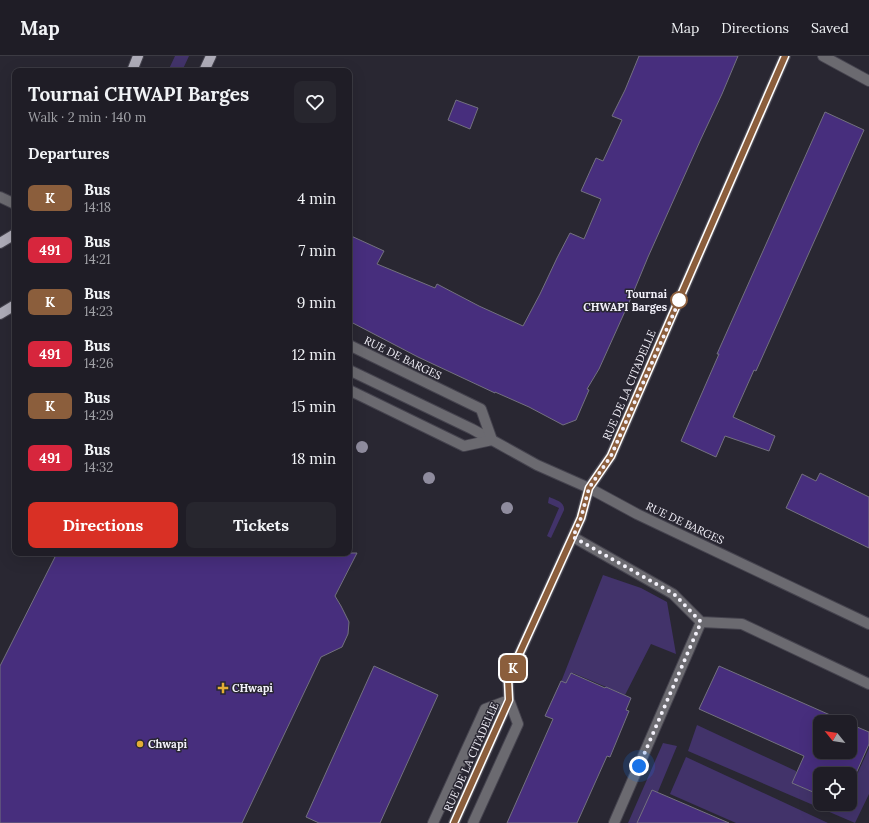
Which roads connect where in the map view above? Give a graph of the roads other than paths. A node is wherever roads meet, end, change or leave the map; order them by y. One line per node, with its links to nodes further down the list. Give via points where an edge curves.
1 (138, 56): 5 (main road)
2 (211, 56): 6 (main road)
3 (785, 56): 18 (street, RUE DE LA CITADELLE, via 611,456)
4 (823, 56): 7 (street)
5 (133, 68)
6 (205, 68)
7 (869, 81)
8 (0, 197): 9 (street)
9 (12, 203)
10 (12, 236): 11 (main road)
11 (0, 243)
12 (12, 307): 13 (main road)
13 (0, 314)
14 (352, 346): 17 (street, RUE DE BARGES, via 481,409)
15 (352, 371): 17 (street, RUE DE BARGES)
16 (352, 391): 17 (street, via 464,446)
17 (492, 440): 18 (street, RUE DE BARGES, via 537,465)
18 (589, 488): 19 (street, RUE DE LA CITADELLE); 21 (street, RUE DE BARGES, via 637,514)
19 (573, 537): 20 (street, via 674,594); 23 (street, RUE DE LA CITADELLE, via 508,679)
20 (701, 622): 22 (street, via 742,624); 27 (street)
21 (869, 624)
22 (869, 684)
23 (509, 700): 24 (street, RUE DE LA CITADELLE, via 485,709); 25 (street, RUE DE LA CITADELLE); 26 (street, RUE DE LA CITADELLE, via 518,724)
24 (433, 823)
25 (454, 823)
26 (473, 823)
27 (614, 823)

